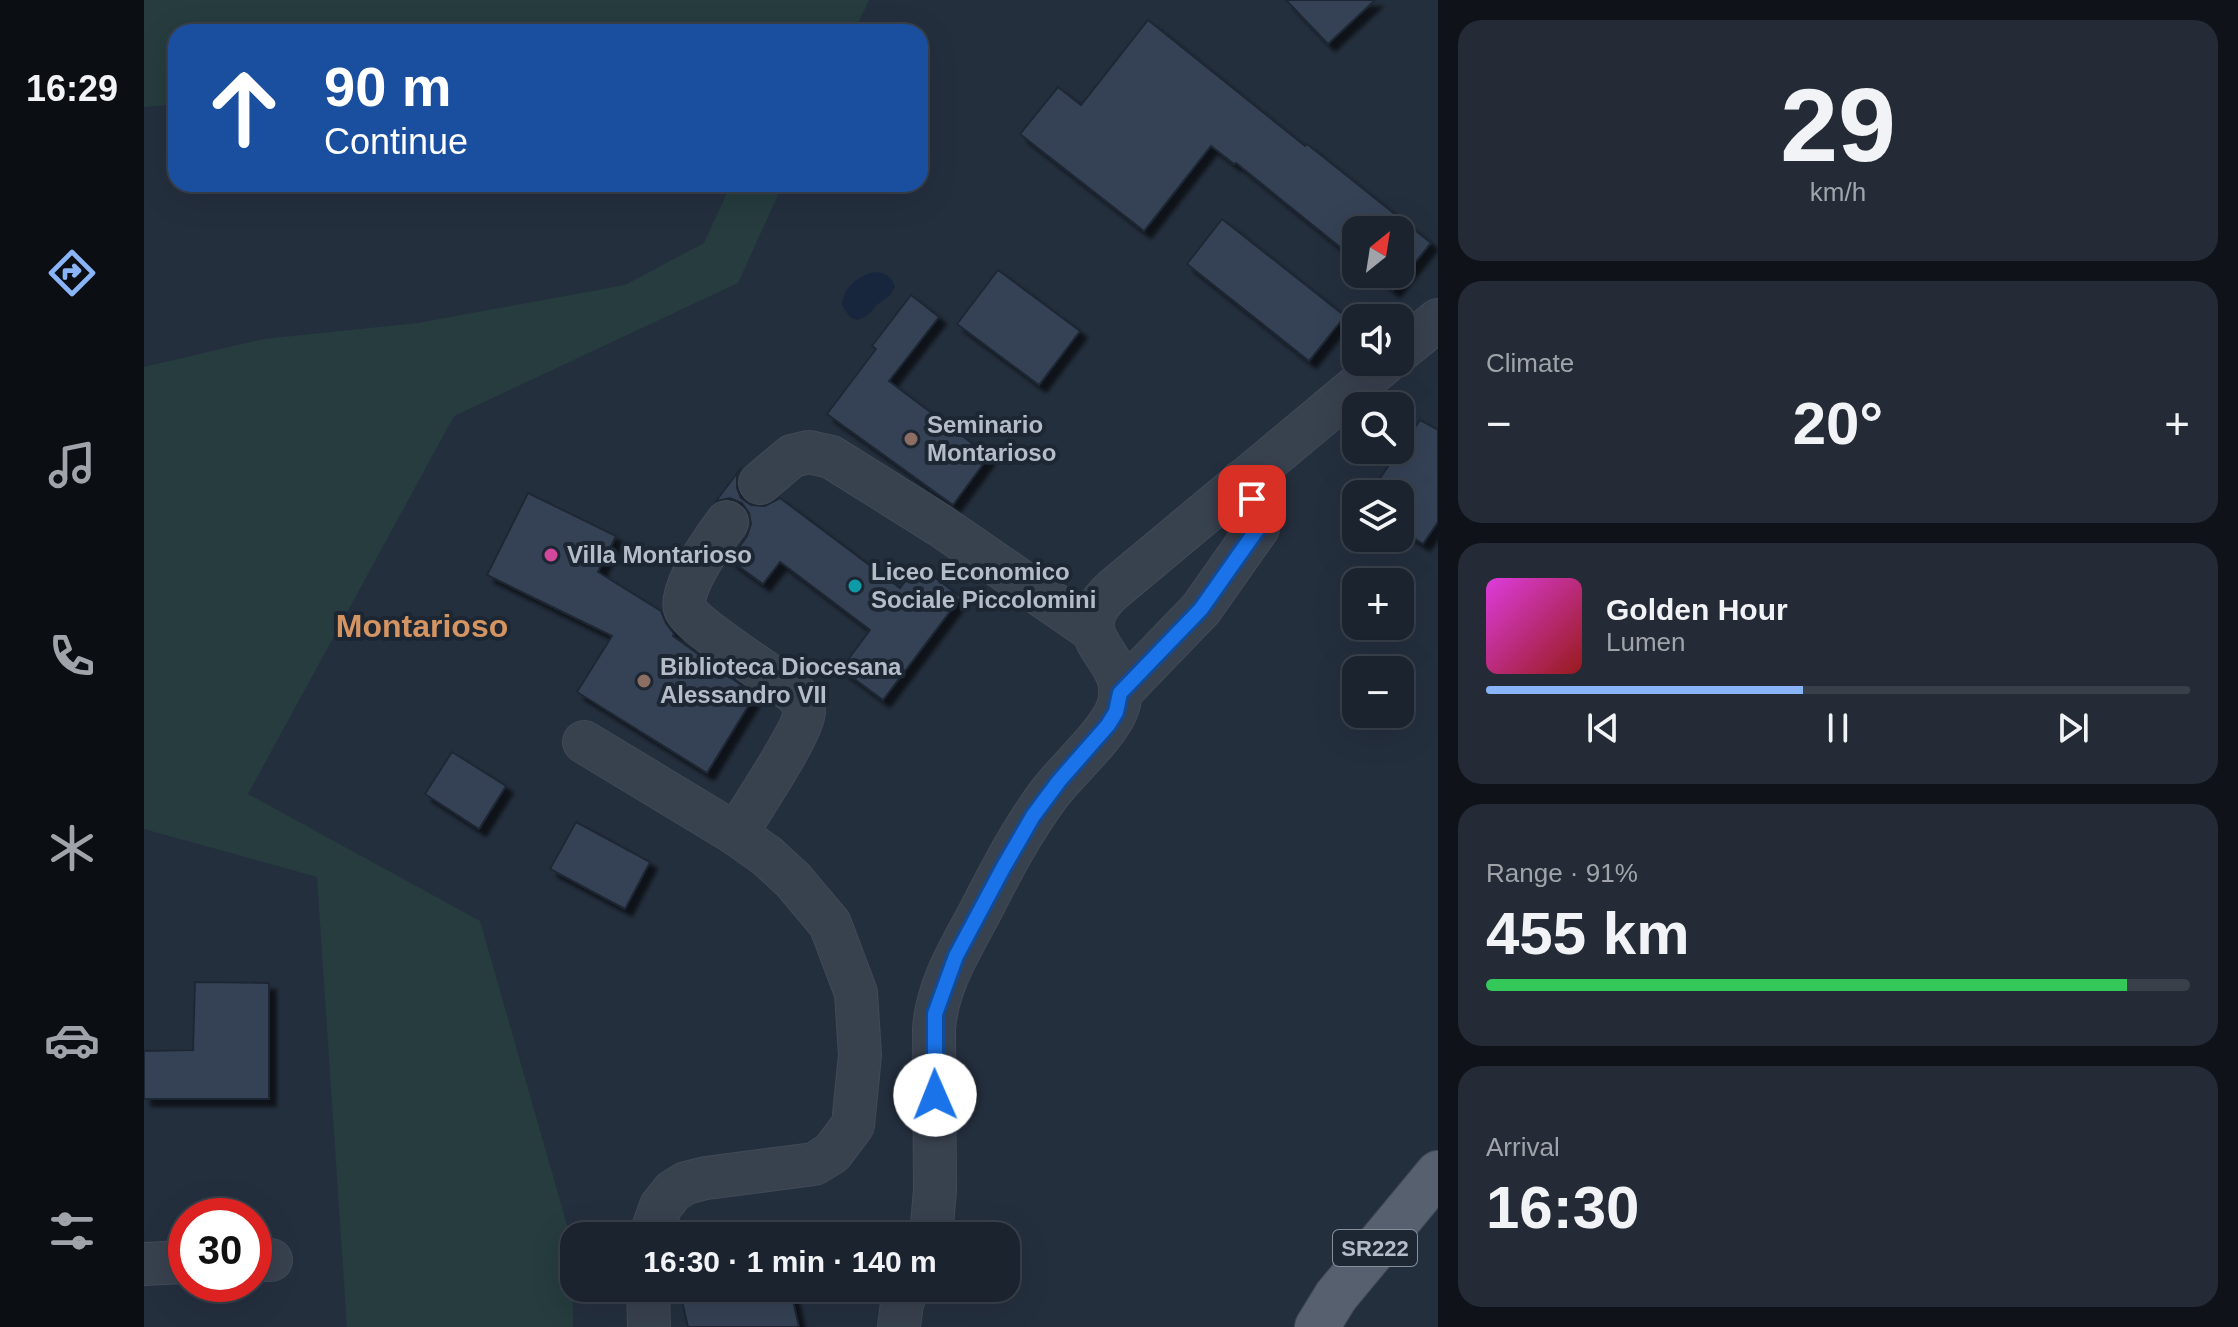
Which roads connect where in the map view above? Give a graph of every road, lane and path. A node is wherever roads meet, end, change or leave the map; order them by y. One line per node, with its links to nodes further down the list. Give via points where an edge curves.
1 (1438, 320): 2 (street)
2 (1414, 340)
3 (1369, 376): 4 (street)
4 (1241, 482): 7 (street, via 1106,596 1094,611); 8 (street, via 1252,499 1258,528 1201,609)
5 (760, 483): 7 (street, via 792,456 809,452 831,457)
6 (727, 522): 10 (street, via 693,576 684,608 792,691 804,713 797,735)
7 (1093, 631): 8 (street, via 1116,670)
8 (1120, 693): 13 (street, via 1108,725 1020,837 944,985 934,1029)
9 (584, 742): 10 (street)
10 (736, 834): 12 (street, via 793,880 830,924 856,993 860,1055 853,1125 832,1153 814,1164 686,1183 661,1206)
11 (1438, 1173): 20 (main road, SR222, via 1336,1296)
12 (655, 1222)
13 (932, 1222)
14 (168, 1263): 15 (street)
15 (144, 1264)
16 (648, 1302): 18 (street)
17 (902, 1302): 19 (street)
18 (649, 1327)
19 (899, 1327)
20 (1317, 1327)

